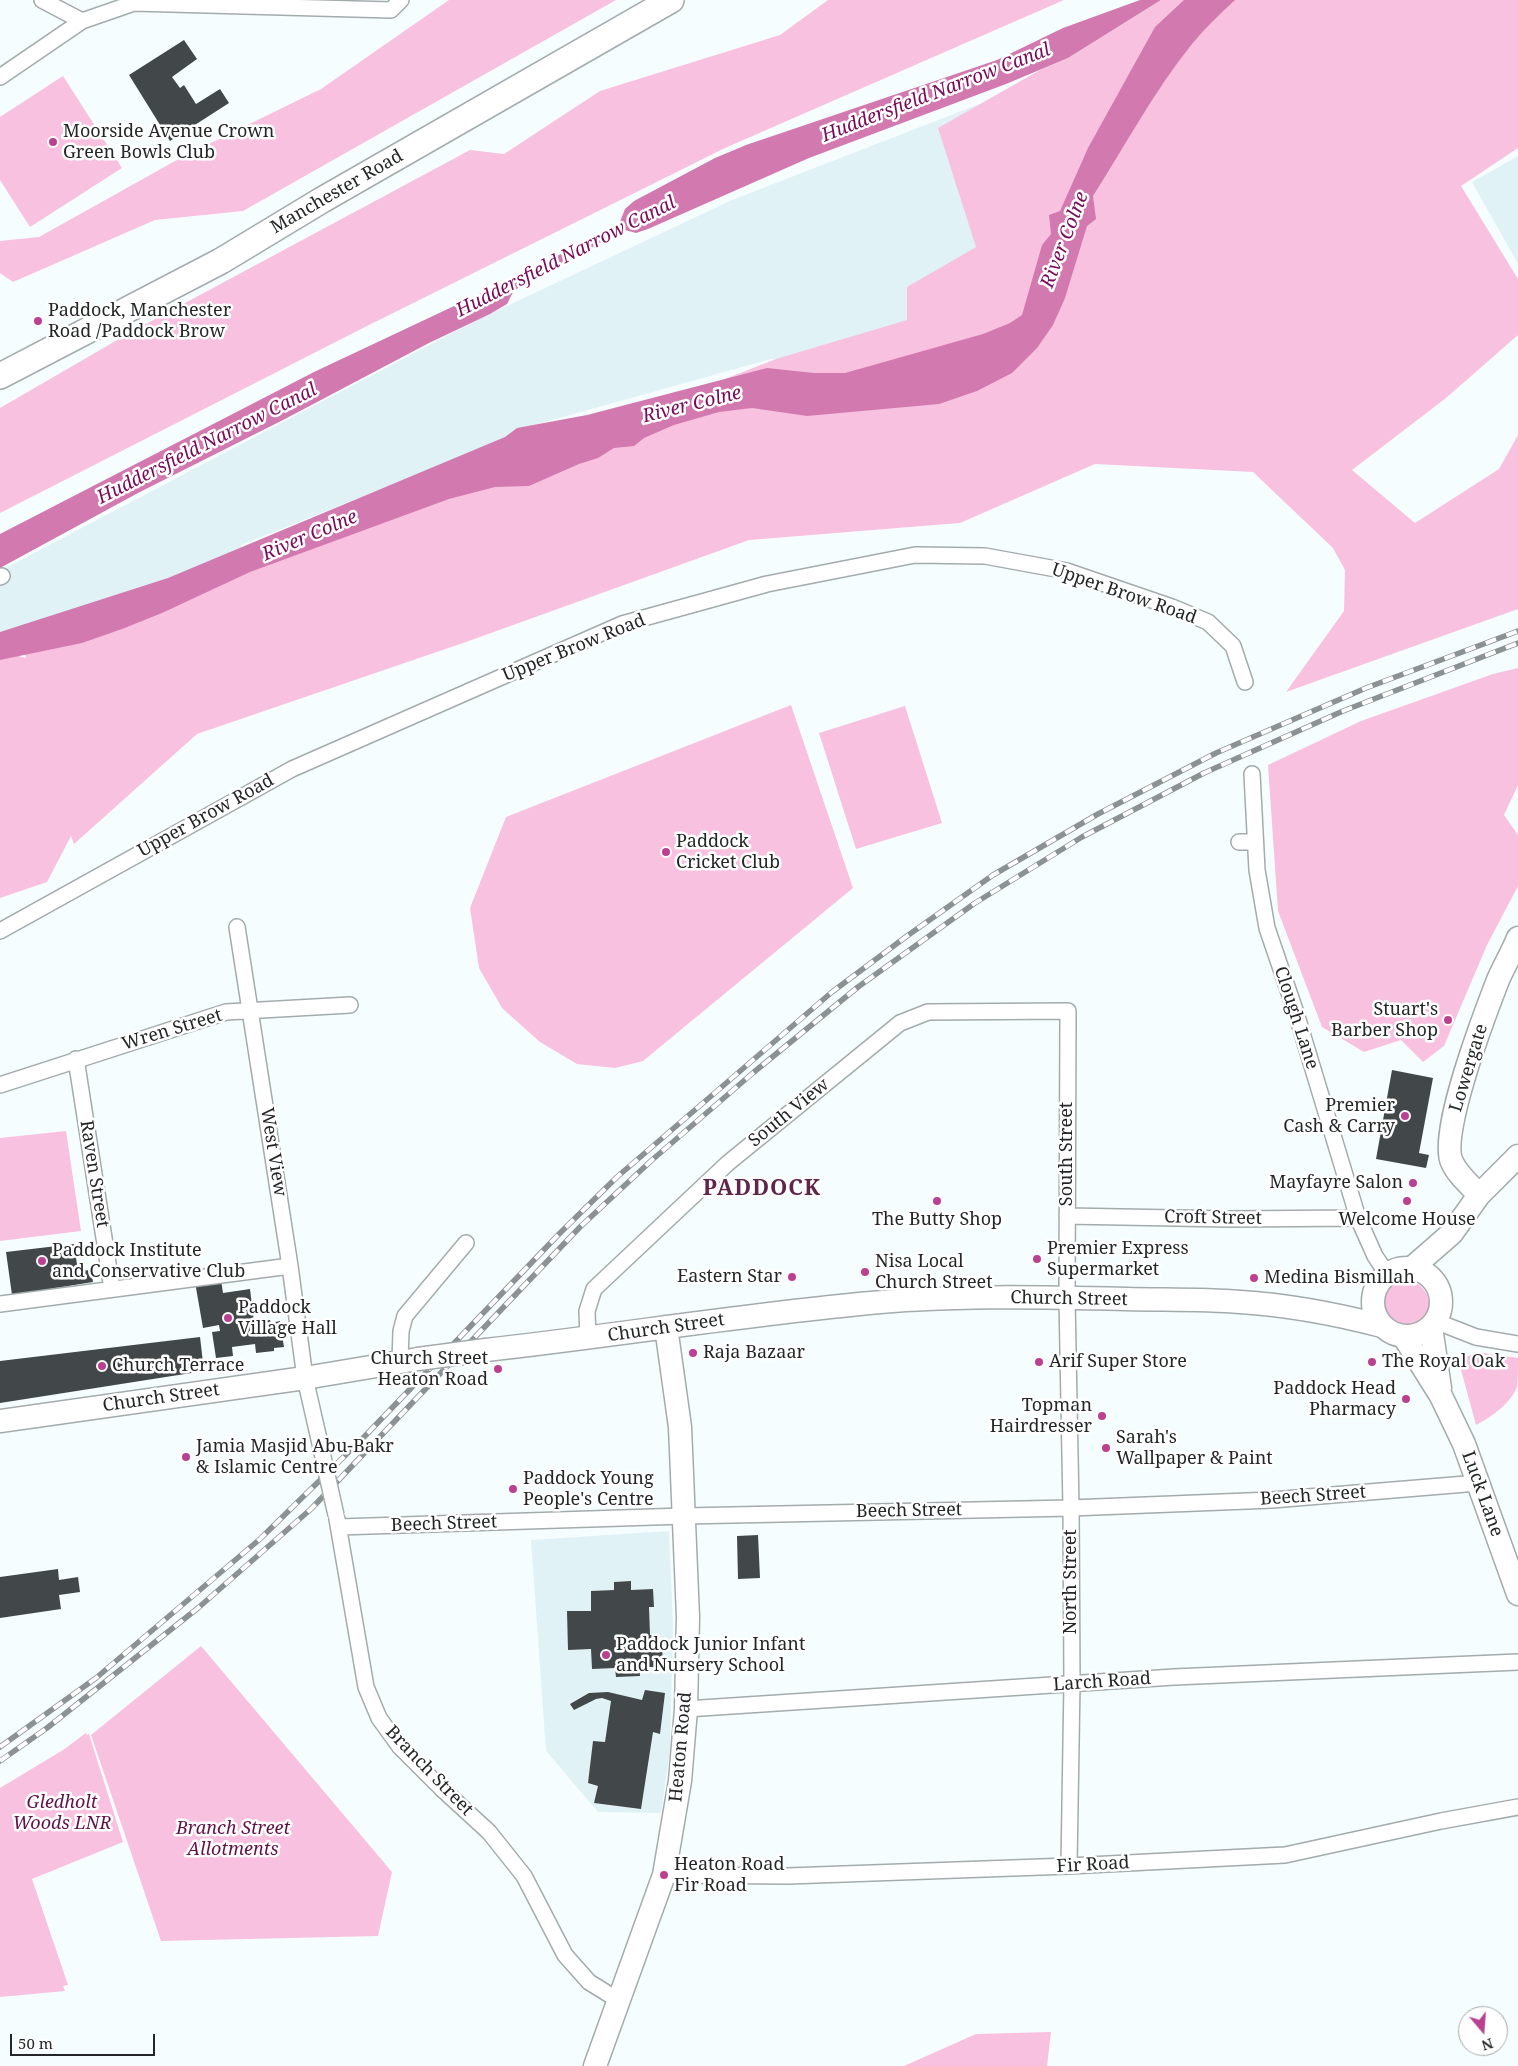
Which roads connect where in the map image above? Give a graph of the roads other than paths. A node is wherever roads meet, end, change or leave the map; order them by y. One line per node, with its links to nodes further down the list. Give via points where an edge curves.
1 (42, 0): 4 (street)
2 (401, 0): 4 (street, via 391,10 134,3)
3 (671, 0): 6 (main road, Manchester Road, via 221,261)
4 (82, 21): 5 (street)
5 (0, 77)
6 (0, 376)
7 (1245, 682): 12 (street, Upper Brow Road, via 1233,646 1208,622 1067,571 985,556 915,555 767,584 622,624 292,769)
8 (1252, 774): 10 (street, Clough Lane)
9 (1238, 842): 10 (street)
10 (1255, 842): 22 (street, Clough Lane, via 1260,900 1267,928 1299,1020)
11 (237, 927): 15 (street, West View)
12 (0, 931)
13 (1518, 938): 20 (street, Lowergate, via 1485,1015 1450,1134 1451,1162)
14 (350, 1005): 15 (street, Wren Street)
15 (251, 1011): 17 (street, Wren Street, via 226,1012); 25 (street, West View)
16 (1068, 1011): 21 (street, South Street); 38 (street, South View, via 928,1012 900,1023 728,1163 594,1289 587,1310)
17 (76, 1059): 18 (street, Wren Street); 29 (street, Raven Street)
18 (0, 1085)
19 (1518, 1156): 20 (street)
20 (1479, 1195): 23 (street)
21 (1067, 1216): 22 (street, Croft Street); 31 (street, South Street)
22 (1358, 1218): 27 (street, Clough Lane)
23 (1452, 1233): 26 (street); 28 (street)
24 (466, 1243): 40 (street, via 405,1316 401,1331)
25 (290, 1266): 29 (street); 41 (street, West View)
26 (1412, 1268): 27 (street); 28 (street)
27 (1386, 1274): 30 (street)
28 (1433, 1280): 34 (street, via 1441,1297 1439,1315)
29 (112, 1289): 32 (street)
30 (1373, 1292): 33 (street); 36 (street, via 1374,1314)
31 (1067, 1298): 33 (street, Church Street, via 1240,1302); 35 (street, Church Street, via 944,1298); 45 (street, North Street)
32 (0, 1304)
33 (1336, 1314): 36 (street, Church Street)
34 (1433, 1324): 37 (street, via 1424,1332); 39 (street, via 1476,1337); 42 (street, Luck Lane)
35 (666, 1326): 38 (street, Church Street); 46 (street, Heaton Road, via 680,1427)
36 (1382, 1326): 37 (street, via 1392,1334)
37 (1404, 1337): 42 (street, Luck Lane)
38 (588, 1338): 40 (street, Church Street, bridge)
39 (1518, 1344)
40 (409, 1360): 41 (street, Church Street)
41 (305, 1378): 43 (street, Church Street); 47 (street, Branch Street, bridge)
42 (1441, 1396): 44 (street, Luck Lane)
43 (0, 1421)
44 (1478, 1483): 45 (street, Beech Street, via 1272,1500); 48 (street, Luck Lane)
45 (1071, 1508): 46 (street, Beech Street); 50 (street, North Street)
46 (684, 1516): 47 (street, Beech Street); 51 (street, Heaton Road, via 688,1617)
47 (337, 1521): 55 (street, Branch Street, via 366,1687 379,1718 400,1747 489,1832 524,1876 565,1955 589,1982)
48 (1518, 1594)
49 (1518, 1662): 50 (street, Larch Road)
50 (1072, 1683): 51 (street, Larch Road); 53 (street, North Street)
51 (686, 1709): 54 (street, Heaton Road, via 680,1781)
52 (1518, 1807): 53 (street, Fir Road, via 1441,1820 1285,1855)
53 (1069, 1866): 54 (street, Fir Road, via 788,1876)
54 (664, 1875): 55 (street, Heaton Road)
55 (618, 2000): 56 (street, Heaton Road)
56 (595, 2066)

